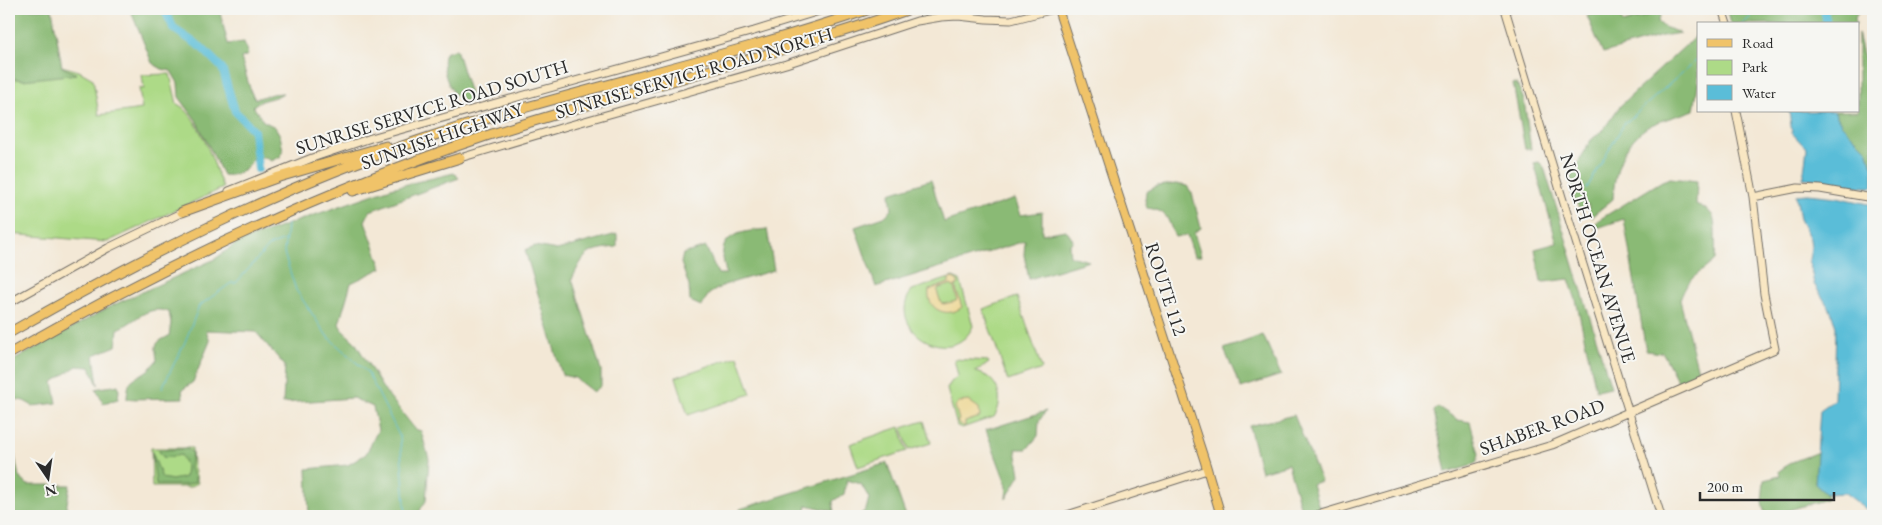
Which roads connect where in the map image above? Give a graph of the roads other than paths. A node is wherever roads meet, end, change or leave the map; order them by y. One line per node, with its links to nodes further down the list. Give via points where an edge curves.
1 (826, 9): 14 (main road, SUNRISE SERVICE ROAD SOUTH, via 363,141 270,174)
2 (870, 9): 9 (highway, SUNRISE HIGHWAY, via 765,42)
3 (910, 9): 13 (highway, SUNRISE HIGHWAY, via 785,50 504,131)
4 (1056, 9): 10 (main road, SUNRISE SERVICE ROAD NORTH, via 1011,20 958,16 917,22 794,62); 19 (main road, ROUTE 112)
5 (1505, 9): 18 (main road, NORTH OCEAN AVENUE)
6 (1722, 9): 7 (main road)
7 (1726, 22)
8 (1736, 112): 11 (main road)
9 (448, 131): 14 (highway, via 279,177); 16 (highway, SUNRISE HIGHWAY, via 358,163 236,215 140,261)
10 (460, 158): 13 (highway)
11 (1753, 197): 12 (main road, via 1798,188); 18 (main road, SHABER ROAD, via 1764,294 1775,348)
12 (1873, 198)
13 (307, 204): 17 (highway, SUNRISE HIGHWAY, via 158,273)
14 (182, 212): 15 (main road, SUNRISE SERVICE ROAD SOUTH, via 108,248)
15 (9, 303)
16 (9, 333)
17 (9, 354)
18 (1629, 411): 22 (main road, SHABER ROAD, via 1532,452); 23 (main road, NORTH OCEAN AVENUE)
19 (1207, 470): 20 (main road); 21 (main road, ROUTE 112)
20 (1064, 516)
21 (1221, 516)
22 (1314, 516)
23 (1662, 516)

